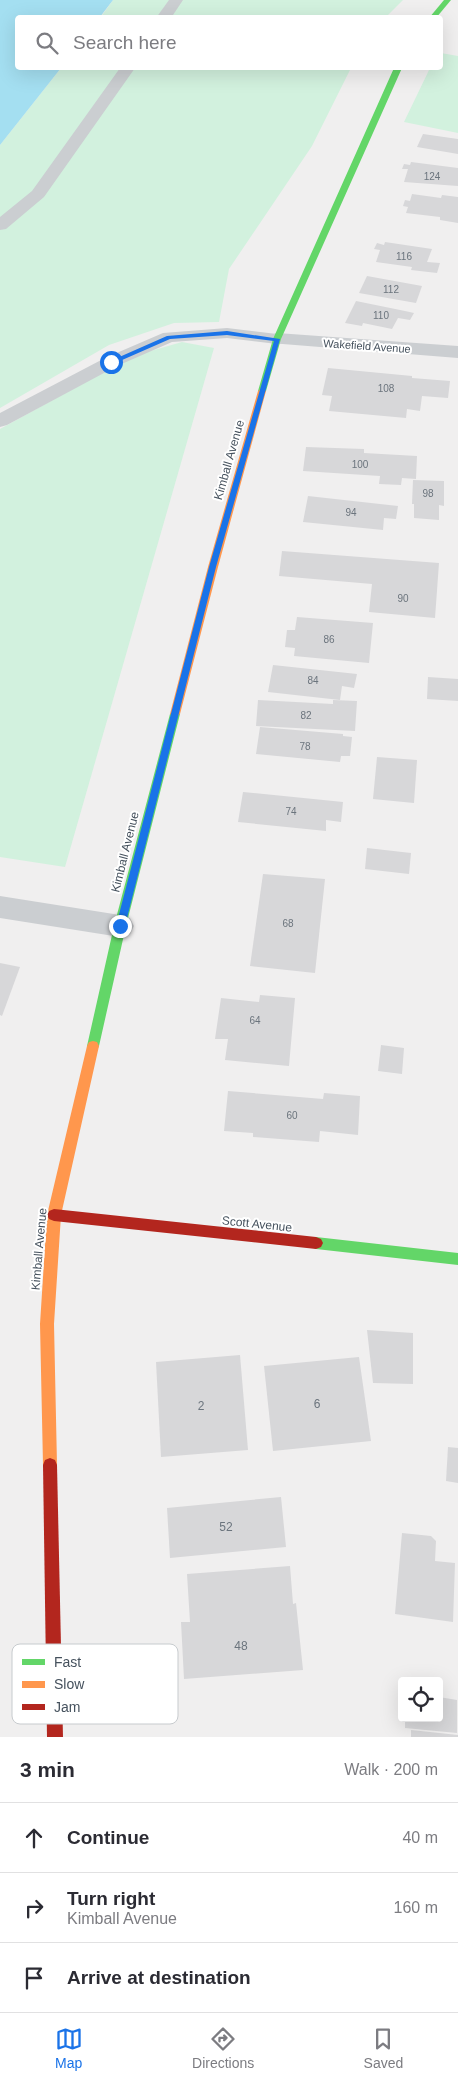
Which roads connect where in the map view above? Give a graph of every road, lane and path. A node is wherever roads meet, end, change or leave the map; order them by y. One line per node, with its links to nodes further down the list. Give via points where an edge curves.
1 (176, 0): 3 (lane)
2 (448, 0): 4 (street)
3 (165, 15)
4 (435, 15)
5 (125, 70): 7 (lane, via 38,194)
6 (397, 70): 8 (street, Kimball Avenue)
7 (0, 225)
8 (277, 339): 9 (street, Wakefield Avenue); 10 (lane, via 227,333 169,337 111,362); 12 (street, Kimball Avenue, via 213,567)
9 (458, 352)
10 (0, 421)
11 (0, 907): 12 (street)
12 (120, 926): 13 (street, Kimball Avenue)
13 (54, 1215): 14 (street, Scott Avenue); 15 (street, Kimball Avenue, via 47,1324)
14 (458, 1260)
15 (53, 1644)
16 (55, 1724): 17 (street, Kimball Avenue)
17 (55, 1737)

